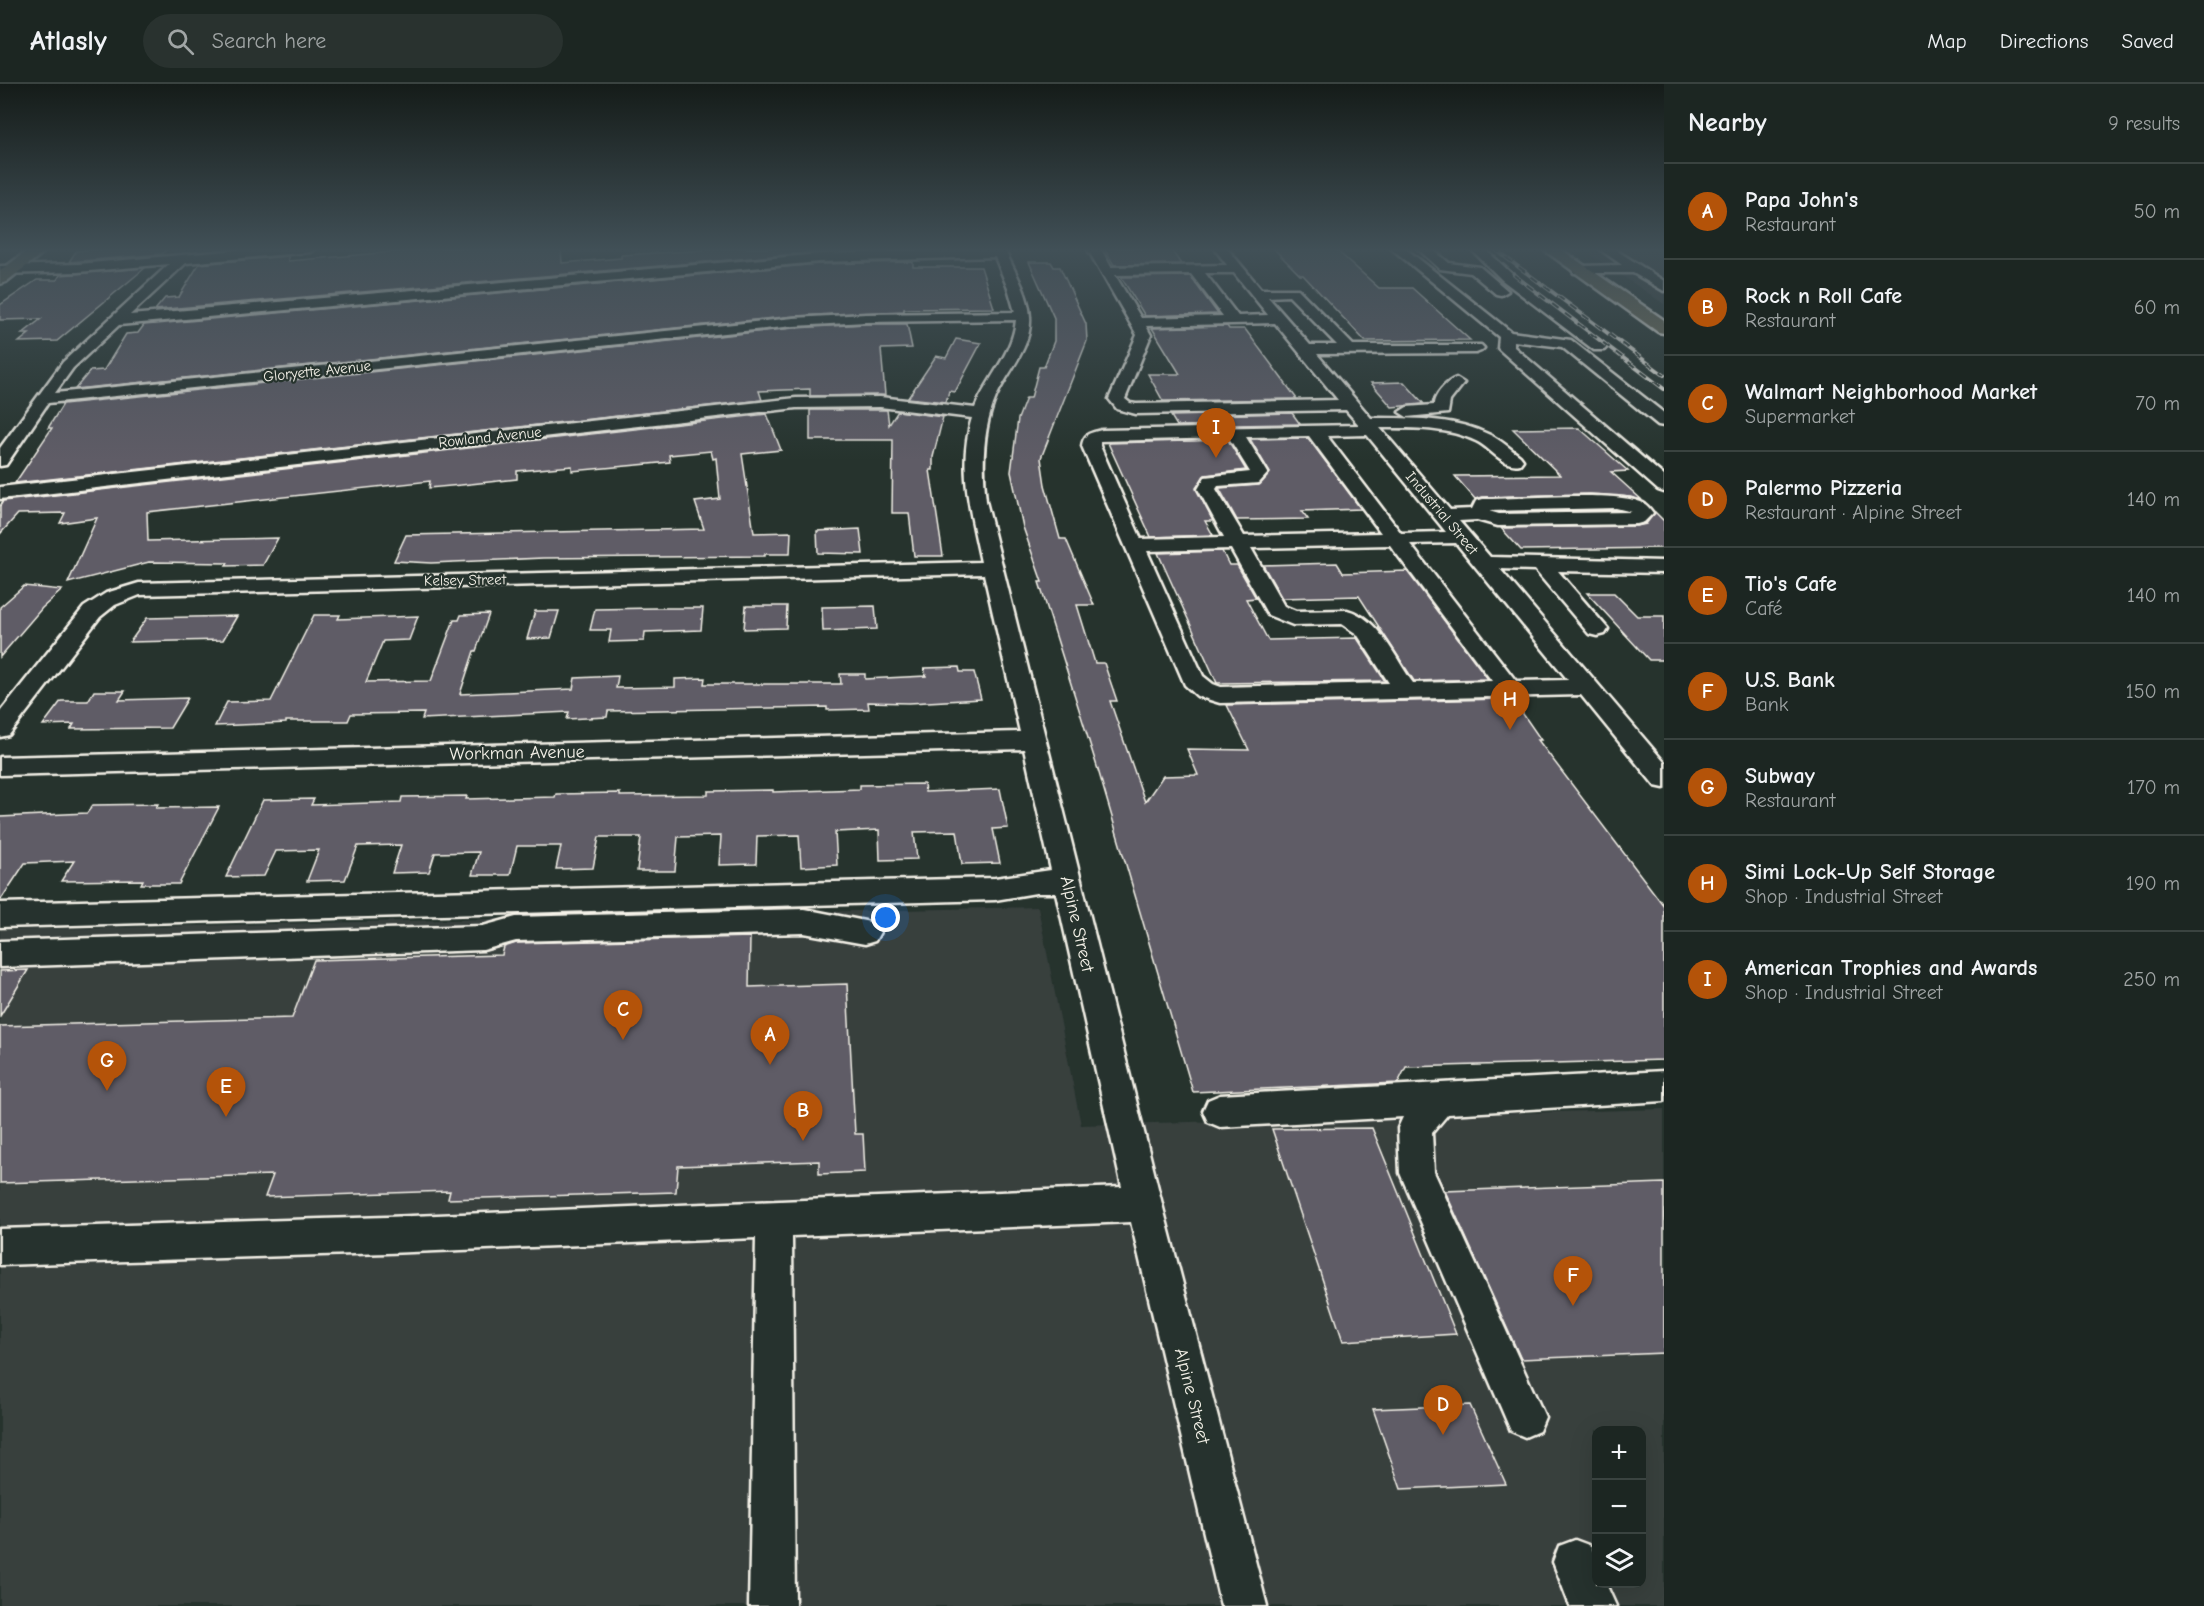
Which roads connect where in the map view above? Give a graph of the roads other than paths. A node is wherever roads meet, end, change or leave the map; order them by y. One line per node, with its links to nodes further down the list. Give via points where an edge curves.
1 (138, 319): 11 (street)
2 (848, 319): 21 (street, Gloryette Avenue)
3 (1022, 319): 22 (street, Alpine Street, via 1019,339)
4 (1134, 319): 12 (street)
5 (1320, 319): 17 (street)
6 (1486, 319): 15 (street)
7 (1562, 319): 19 (street)
8 (1651, 319): 14 (main road)
9 (1234, 320): 10 (street); 12 (street)
10 (1280, 320): 18 (street, Industrial Street)
11 (116, 321): 21 (street, via 68,365)
12 (1136, 322): 23 (street, via 1144,335 1117,399 1126,408)
13 (1528, 325): 15 (street)
14 (1664, 328)
15 (1507, 336): 24 (street, via 1566,344); 29 (street, via 1506,348)
16 (1476, 348): 17 (street)
17 (1349, 349): 18 (street)
18 (1305, 350): 23 (street, Industrial Street)
19 (1609, 355)
20 (1456, 383): 23 (street, via 1442,400 1442,409)
21 (43, 399): 28 (street)
22 (981, 414): 30 (street, Rowland Avenue, via 880,402 796,402); 40 (street, Alpine Street, via 974,443 973,474)
23 (1362, 418): 25 (street); 27 (street, via 1462,431 1485,439); 32 (street, Industrial Street)
24 (1664, 421)
25 (1314, 431): 26 (street); 34 (street)
26 (1234, 432): 35 (street, via 1259,473 1253,478 1211,481 1207,489); 36 (street, via 1092,438 1091,446)
27 (1514, 460)
28 (0, 462)
29 (1664, 486)
30 (0, 493)
31 (1478, 514): 31 (street, via 1498,520 1637,518 1643,513 1637,507 1616,502 1483,505); 32 (street)
32 (1444, 516): 33 (street, Industrial Street)
33 (1463, 537): 34 (street); 37 (street, Industrial Street)
34 (1397, 539): 35 (street); 43 (street)
35 (1237, 542): 36 (street); 44 (street, via 1276,610 1293,618 1347,617 1365,629)
36 (1134, 544): 44 (street, via 1193,680 1205,690 1221,695)
37 (1484, 563): 38 (street); 42 (street, Industrial Street)
38 (1540, 563): 39 (street); 41 (street)
39 (1664, 567)
40 (994, 568): 45 (street, Kelsey Street, via 139,589 120,594 92,612); 46 (street, Alpine Street)
41 (1597, 629)
42 (1588, 687): 43 (street); 48 (street, Industrial Street)
43 (1510, 689): 44 (street)
44 (1406, 691)
45 (0, 729)
46 (1033, 740): 47 (street, Workman Avenue); 49 (street, Alpine Street)
47 (0, 766)
48 (1664, 779)
49 (1067, 881): 50 (street, via 995,889); 56 (street, Alpine Street)
50 (0, 915)
51 (864, 932): 52 (street, via 804,921 516,929 483,938)
52 (0, 954)
53 (1664, 1086): 54 (street)
54 (1440, 1098): 55 (street); 59 (street, via 1415,1128 1417,1173)
55 (1220, 1111)
56 (1144, 1204): 57 (street); 62 (street, Alpine Street)
57 (774, 1220): 58 (street); 61 (street)
58 (0, 1247)
59 (1525, 1417)
60 (1575, 1562): 63 (street)
61 (772, 1606)
62 (1244, 1606)
63 (1593, 1606)

